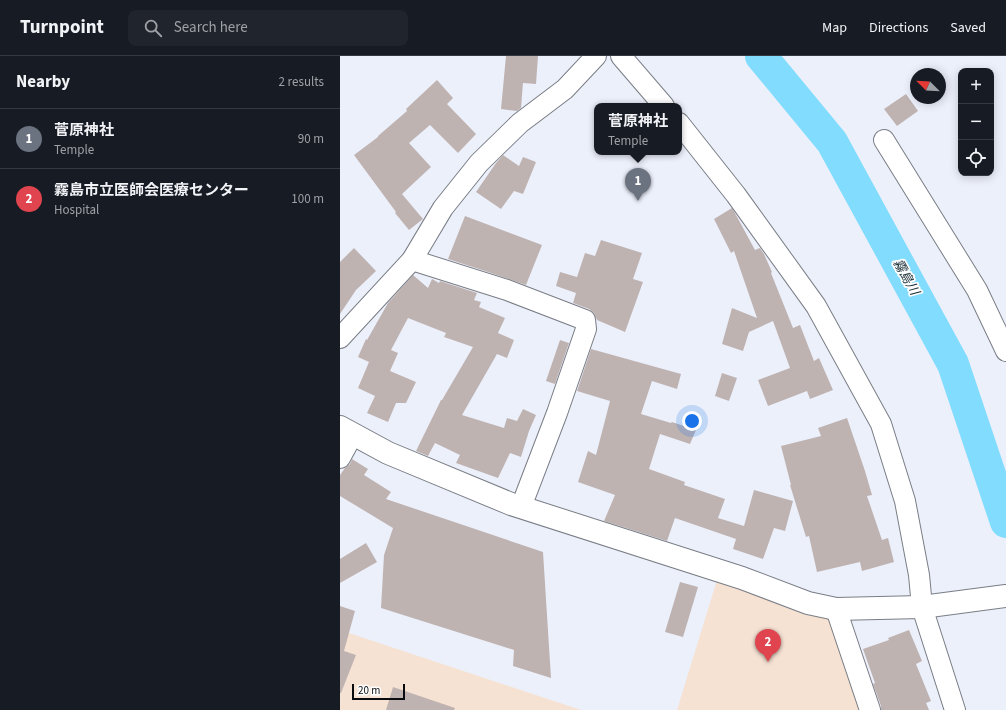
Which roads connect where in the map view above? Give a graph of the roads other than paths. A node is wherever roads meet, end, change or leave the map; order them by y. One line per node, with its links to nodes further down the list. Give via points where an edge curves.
1 (596, 56): 6 (street, via 565,89 520,123 479,163 443,208)
2 (621, 56): 3 (street)
3 (661, 103)
4 (682, 127): 13 (street, via 736,195 816,306 881,424 905,501 919,575)
5 (884, 140): 8 (street, via 978,290)
6 (412, 260): 7 (street); 11 (street, via 507,290 585,320 586,329)
7 (340, 338)
8 (1006, 351)
9 (347, 431): 10 (street); 11 (street, via 388,453)
10 (340, 458)
11 (521, 507): 14 (street, via 742,578 808,603)
12 (1006, 596): 13 (street)
13 (922, 607): 14 (street); 16 (street)
14 (836, 609): 15 (street)
15 (870, 710)
16 (955, 710)

